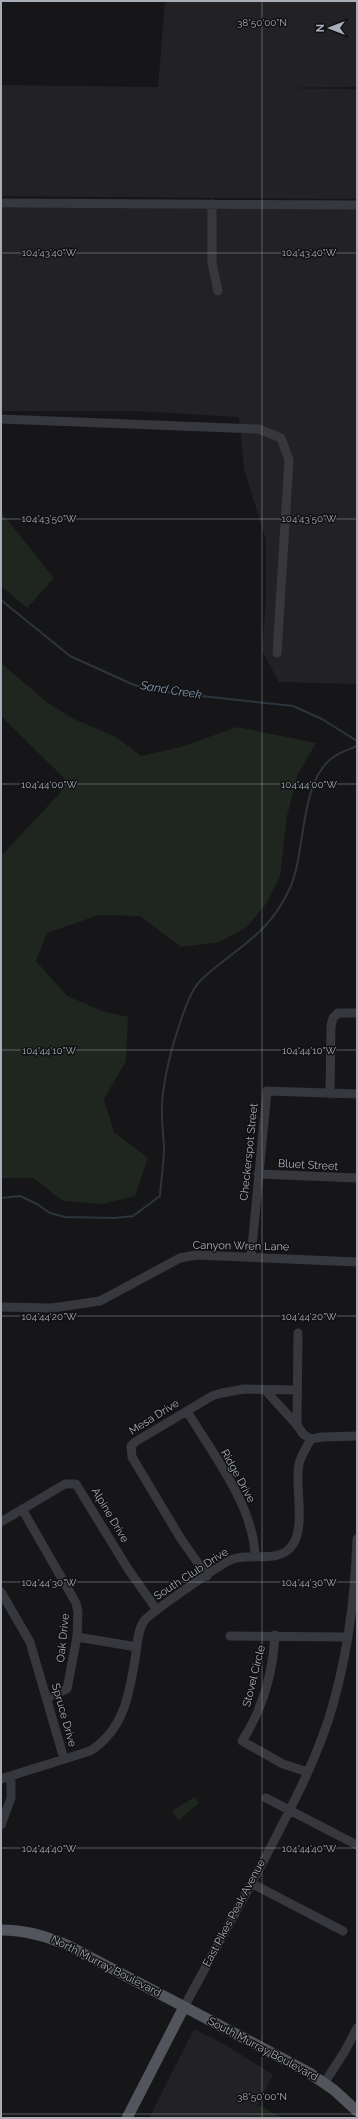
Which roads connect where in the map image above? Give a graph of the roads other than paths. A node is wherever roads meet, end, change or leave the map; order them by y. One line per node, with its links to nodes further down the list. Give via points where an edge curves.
1 (1, 203): 2 (street)
2 (212, 204): 3 (street); 4 (street, via 212,263)
3 (357, 205)
4 (218, 291)
5 (1, 419): 6 (street, via 259,430 281,438 289,460)
6 (277, 653)
7 (357, 1013): 8 (street, via 338,1013 333,1018)
8 (330, 1094): 9 (street, Checkerspot Street); 10 (street, Checkerspot Street, via 267,1091)
9 (357, 1094)
10 (258, 1174): 11 (street, Bluet Street); 12 (street, Checkerspot Street)
11 (357, 1178)
12 (251, 1257): 13 (street, Canyon Wren Lane); 14 (street, Canyon Wren Lane, via 196,1255 180,1258 100,1301 52,1308)
13 (357, 1262)
14 (1, 1307)
15 (298, 1333): 16 (street)
16 (298, 1390): 17 (street, Mesa Drive); 19 (street)
17 (266, 1391): 18 (street, Mesa Drive, via 244,1389 222,1393); 19 (street)
18 (187, 1411): 25 (street, Ridge Drive, via 236,1494 253,1536); 27 (street, Mesa Drive, via 135,1442 130,1452 166,1515)
19 (297, 1425): 21 (street, via 303,1434)
20 (357, 1436): 21 (street)
21 (311, 1439): 25 (street, South Club Drive, via 299,1463 298,1534 293,1551)
22 (22, 1509): 23 (street, Alpine Drive); 29 (street, Alpine Drive, via 65,1484 76,1484 128,1569); 32 (street, Oak Drive, via 73,1594 78,1612)
23 (1, 1522)
24 (357, 1539): 26 (street, East Pikes Peak Avenue)
25 (255, 1556): 27 (street, South Club Drive, via 232,1559)
26 (356, 1566): 33 (street, East Pikes Peak Avenue)
27 (207, 1576): 29 (street, South Club Drive)
28 (1, 1592): 35 (street, Spruce Drive, via 30,1642)
29 (157, 1610): 34 (street, South Club Drive, via 144,1621)
30 (275, 1635): 31 (street, Stovel Circle); 33 (street, Stovel Circle); 37 (street, Stovel Circle, via 269,1675 259,1712 242,1741 283,1764)
31 (230, 1636)
32 (77, 1637): 34 (street); 35 (street, Oak Drive, via 67,1689)
33 (348, 1637): 37 (street, East Pikes Peak Avenue, via 328,1718)
34 (137, 1647): 36 (street, South Club Drive, via 130,1691 121,1718 98,1746)
35 (47, 1698): 36 (street, Spruce Drive)
36 (64, 1759): 38 (street, South Club Drive)
37 (308, 1772): 41 (street, East Pikes Peak Avenue)
38 (11, 1776): 39 (street, South Club Drive); 42 (street, via 11,1798)
39 (1, 1779)
40 (266, 1798): 41 (street)
41 (290, 1810): 43 (street); 44 (street, East Pikes Peak Avenue)
42 (1, 1825)
43 (357, 1845)
44 (251, 1883): 46 (street); 47 (street, East Pikes Peak Avenue)
45 (1, 1930): 47 (main road, North Murray Boulevard, via 30,1932 52,1938)
46 (343, 1931)
47 (184, 2007): 49 (main road, South Murray Boulevard); 51 (main road, East Pikes Peak Avenue)
48 (356, 2031): 49 (street)
49 (325, 2082): 50 (main road, South Murray Boulevard)
50 (357, 2111)
51 (127, 2118)

